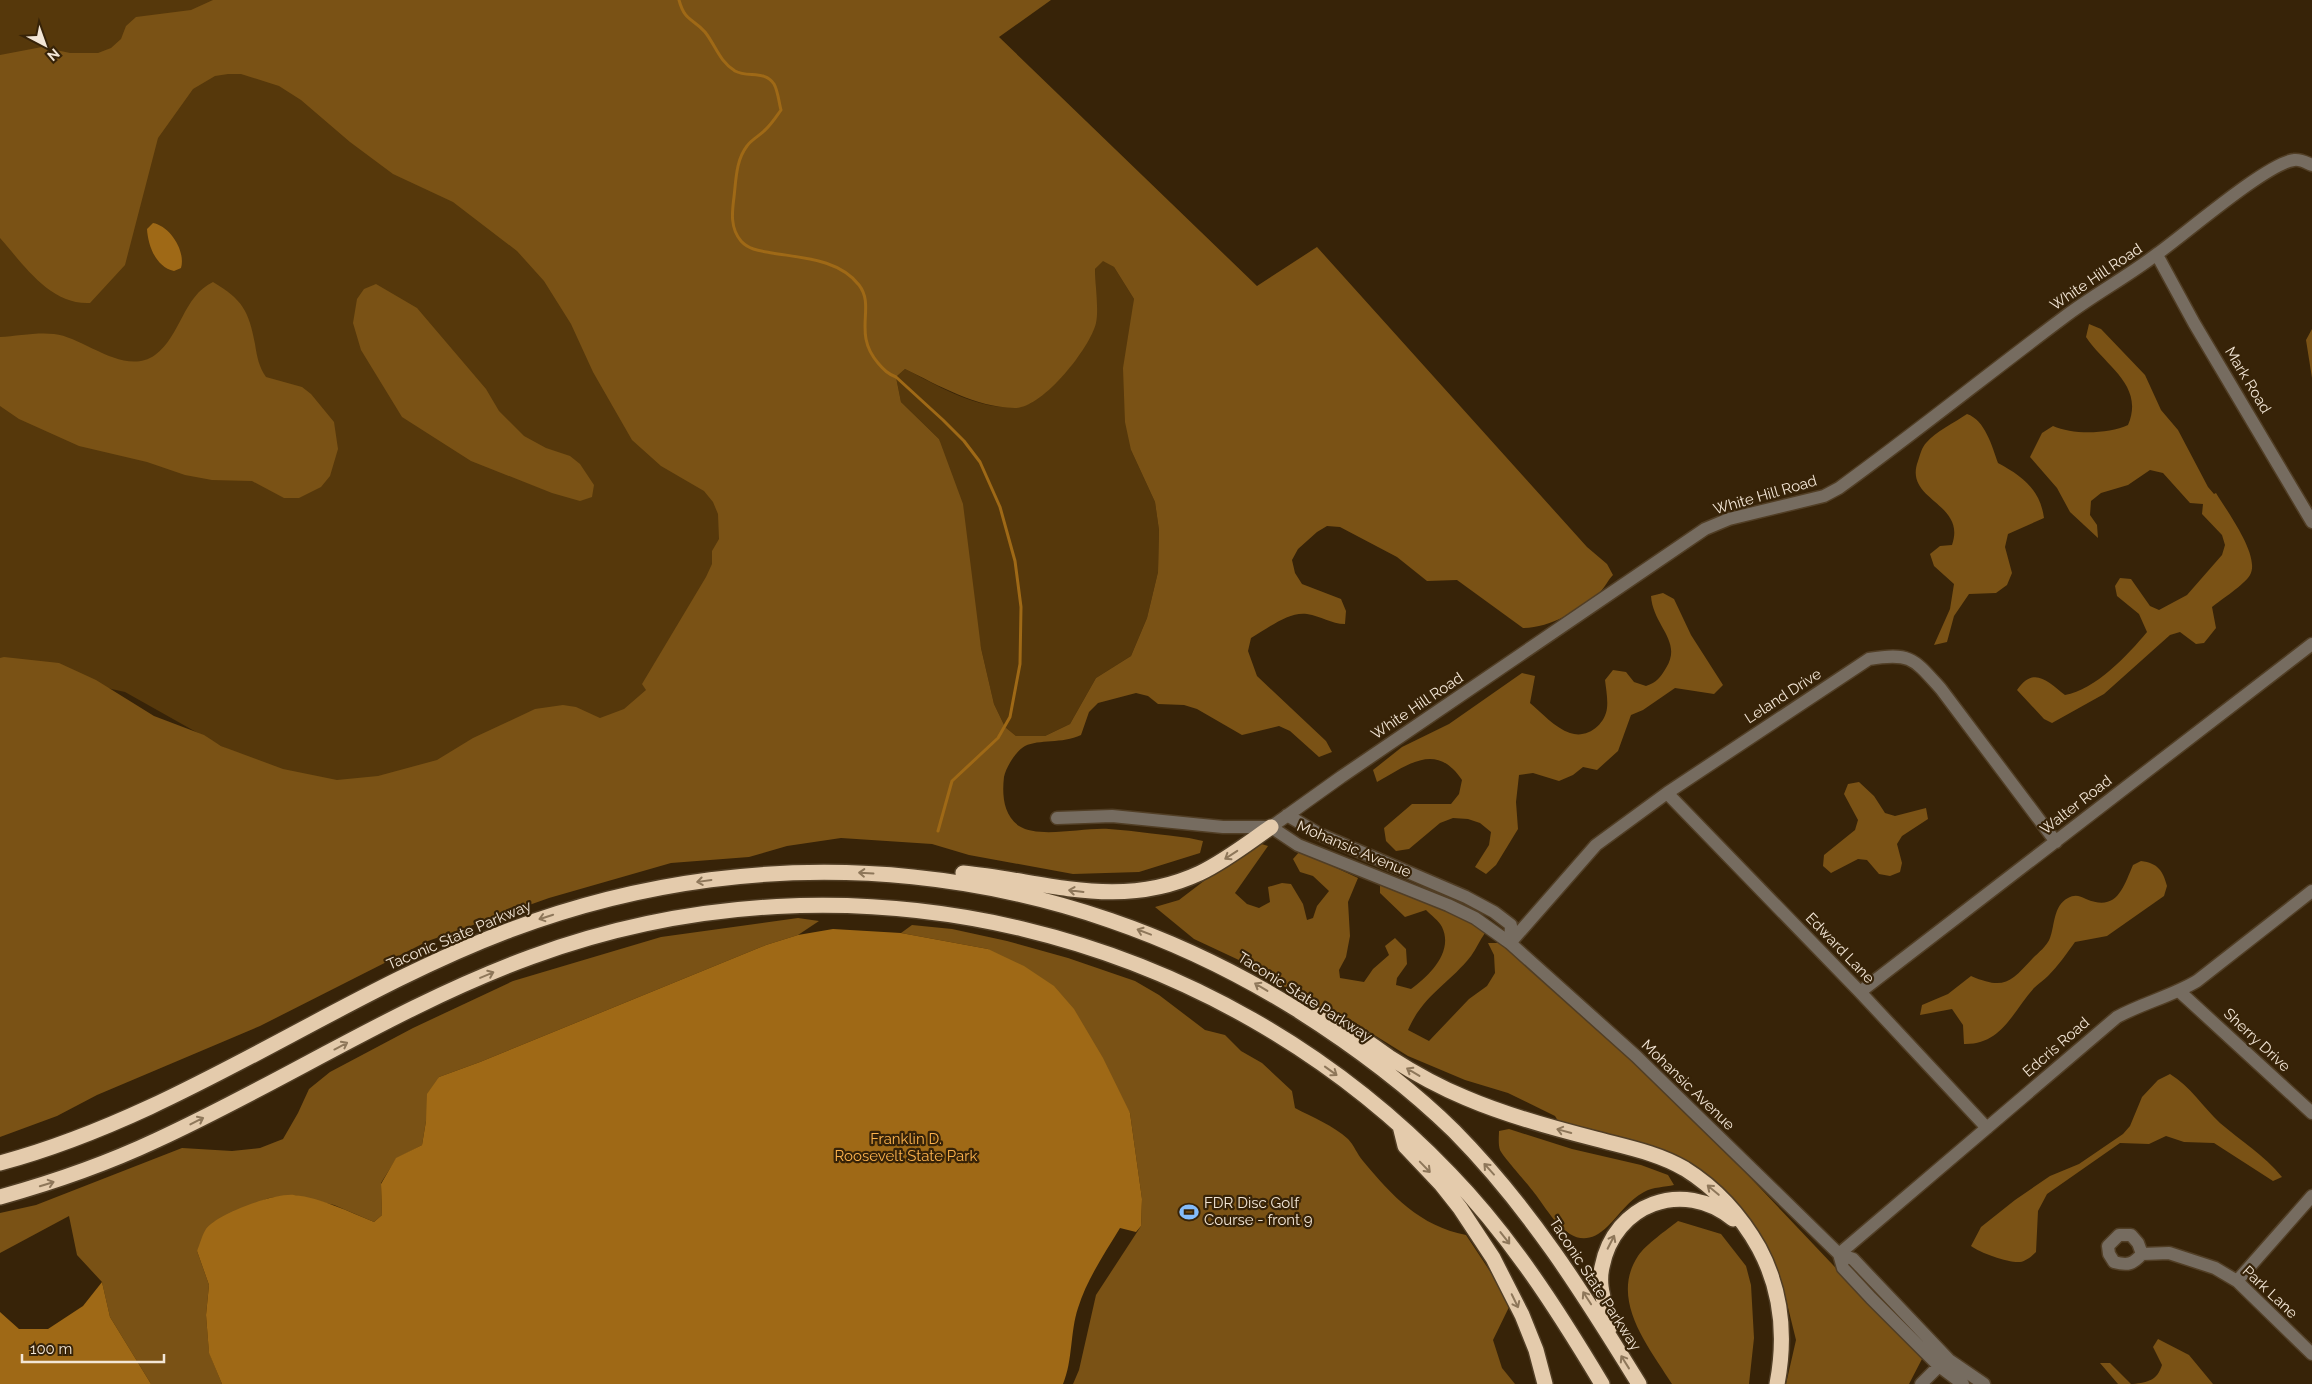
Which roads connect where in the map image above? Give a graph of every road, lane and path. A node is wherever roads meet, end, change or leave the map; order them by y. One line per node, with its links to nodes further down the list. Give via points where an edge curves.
1 (2312, 165): 2 (street, White Hill Road, via 2294,160 2275,168 2245,187)
2 (2157, 255): 3 (street, Mark Road); 6 (street, White Hill Road, via 2064,317 1839,488 1824,496 1729,519 1705,529)
3 (2312, 522)
4 (2312, 644): 9 (street, Walter Road)
5 (1667, 792): 9 (street, Leland Drive, via 1869,659 1890,655 1908,657 1922,667 1941,690); 12 (street, Leland Drive, via 1596,845); 14 (street, Edward Lane)
6 (1288, 815): 8 (street, White Hill Road); 12 (street, Mohansic Avenue, via 1318,834 1481,904 1511,925)
7 (1057, 818): 8 (street, via 1112,816 1224,827)
8 (1271, 827): 10 (highway, one-way to 10, via 1200,873 1165,886 1129,893 1081,892 958,872); 12 (street, Mohansic Avenue, via 1298,845 1461,911)
9 (2056, 842): 14 (street, Walter Road)
10 (888, 874): 15 (highway, Taconic State Parkway, one-way to 10, via 1216,964 1158,937 1092,913 956,881); 19 (highway, Taconic State Parkway, one-way to 19, via 809,872 715,879 620,897 544,918 418,969 139,1112 74,1139)
11 (2312, 891): 13 (street, Edcris Road, via 2198,981)
12 (1510, 943): 23 (street, Mohansic Avenue, via 1664,1083)
13 (2179, 991): 16 (street, Sherry Drive); 18 (street, Edcris Road, via 2117,1017)
14 (1860, 992): 18 (street, Edward Lane)
15 (1302, 1013): 22 (highway, one-way to 15, via 1740,1216 1721,1197 1675,1164 1523,1120 1466,1099 1417,1074 1337,1022); 26 (highway, Taconic State Parkway, one-way to 15, via 1542,1233 1474,1153 1391,1075 1343,1038)
16 (2312, 1113)
17 (1400, 1126): 21 (highway, one-way to 17, via 59,1180 158,1140 428,1001 532,957 598,936 666,920 794,905 872,906 940,913 1041,933 1107,953 1194,988 1262,1024 1347,1082); 29 (highway, one-way to 29, via 1405,1146 1460,1208 1496,1264 1522,1315); 30 (highway, one-way to 30, via 1450,1174 1506,1239 1556,1308)
18 (1987, 1128): 23 (street, Edcris Road)
19 (0, 1163)
20 (2312, 1196): 25 (street)
21 (0, 1197)
22 (1755, 1241): 26 (highway, one-way to 22, via 1602,1296 1602,1267 1612,1239 1636,1213 1667,1200 1699,1201 1728,1215); 32 (highway, via 1779,1302 1782,1336)
23 (1839, 1254): 28 (street, Mohansic Avenue, via 1843,1268); 35 (street, Mohansic Avenue, via 1853,1259 1949,1360)
24 (2142, 1254): 25 (street, Park Lane, via 2169,1253 2215,1268)
25 (2237, 1281): 27 (street, Park Lane)
26 (1612, 1340): 31 (highway, Taconic State Parkway, one-way to 26)
27 (2312, 1354)
28 (1939, 1366): 33 (street); 34 (street, Mohansic Avenue)
29 (1545, 1384)
30 (1602, 1384)
31 (1639, 1384)
32 (1777, 1384)
33 (1921, 1384)
34 (1963, 1384)
35 (1984, 1384)

